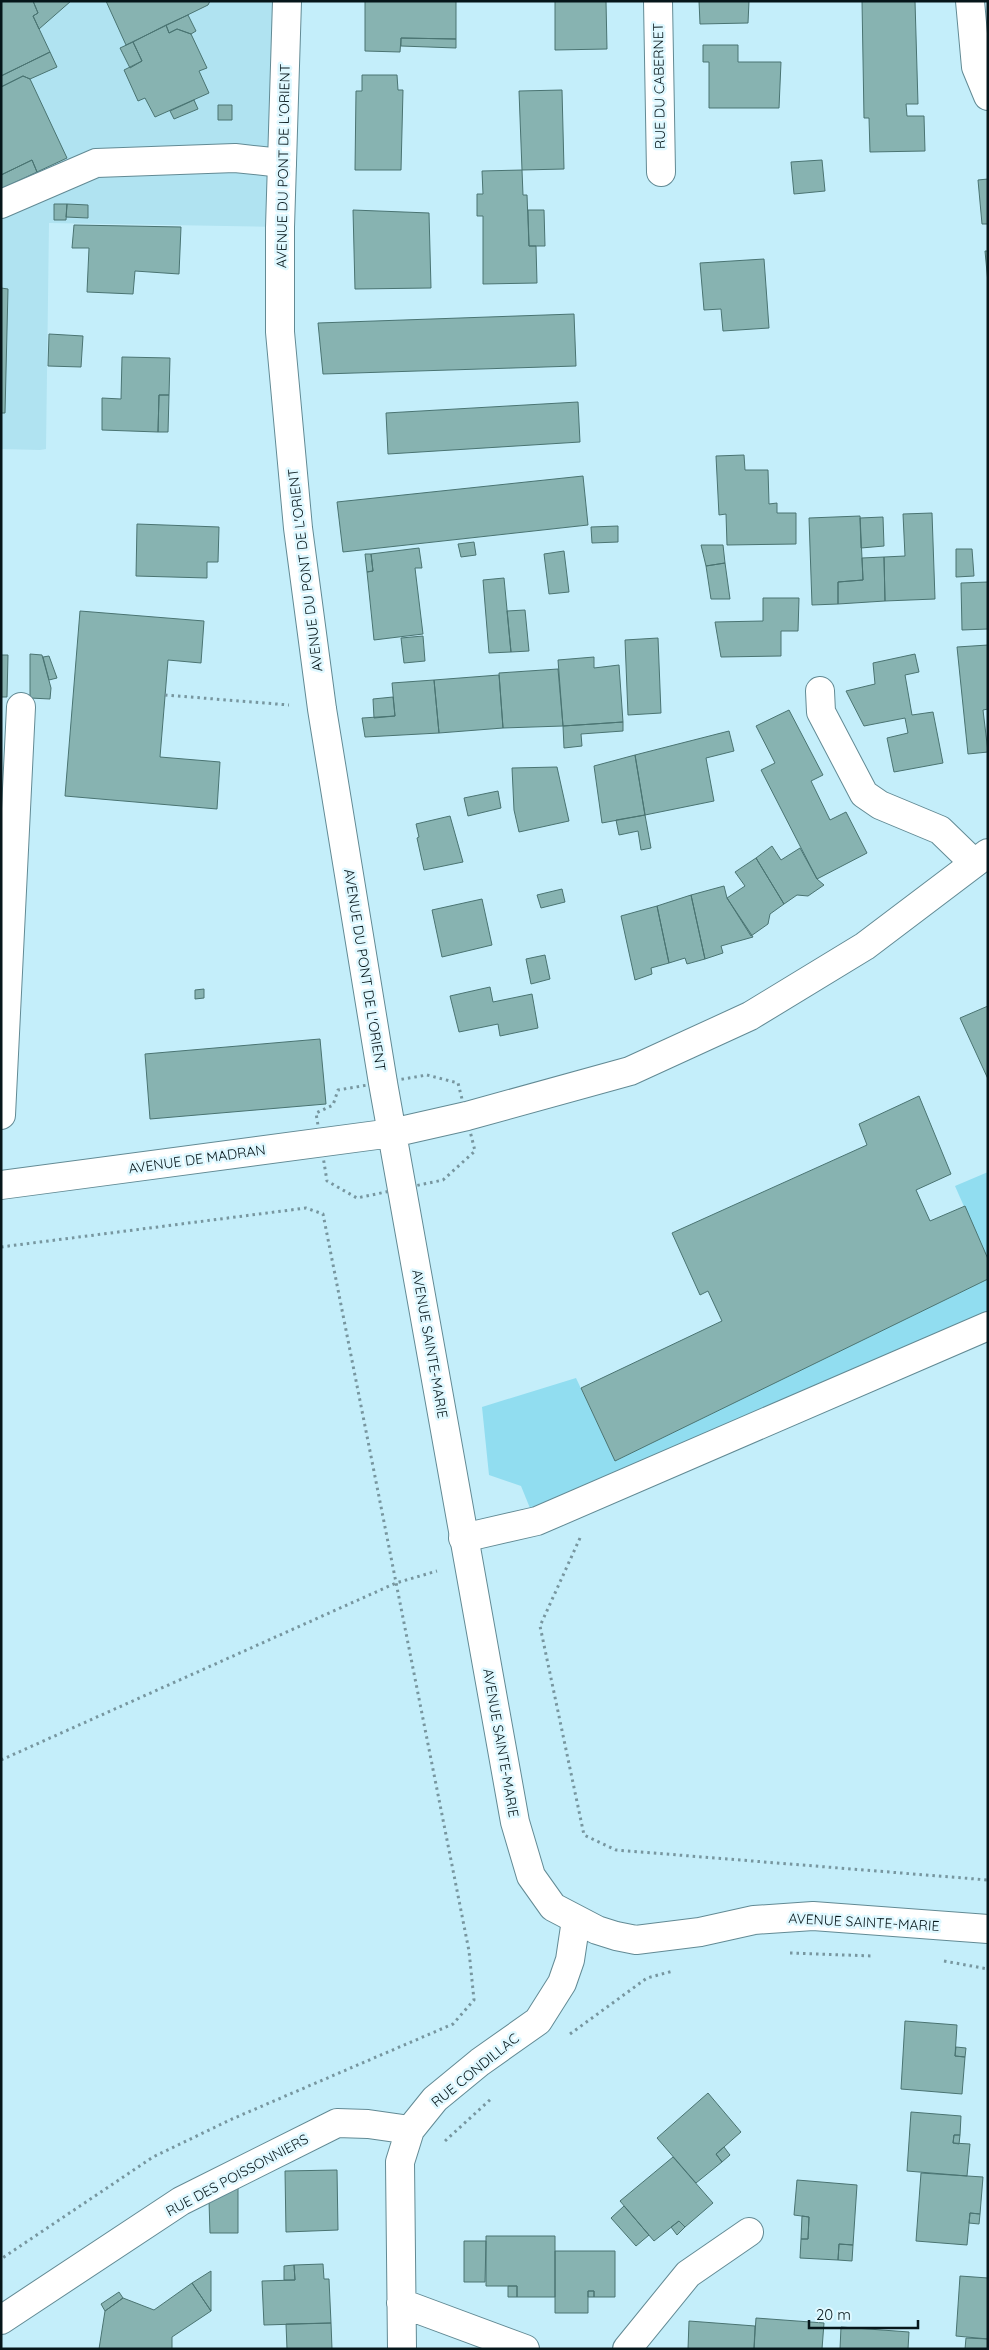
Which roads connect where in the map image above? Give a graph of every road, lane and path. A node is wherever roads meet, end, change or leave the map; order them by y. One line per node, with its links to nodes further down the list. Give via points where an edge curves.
1 (287, 1): 5 (main road, AVENUE DU PONT DE L'ORIENT)
2 (658, 1): 6 (main road, RUE DU CABERNET)
3 (970, 1): 4 (main road, via 976,68)
4 (988, 96)
5 (282, 163): 7 (main road, via 235,158 96,163); 11 (main road, AVENUE DU PONT DE L'ORIENT, via 280,332 298,528)
6 (660, 172)
7 (1, 204)
8 (820, 691): 12 (main road, via 820,712 864,794 880,806 940,830)
9 (165, 695): 11 (path)
10 (21, 707): 13 (main road)
11 (322, 709): 14 (main road, AVENUE DU PONT DE L'ORIENT)
12 (981, 858): 14 (main road, AVENUE DE MADRAN, via 865,946 750,1016 630,1071)
13 (1, 1115)
14 (392, 1133): 15 (main road, AVENUE DE MADRAN); 19 (main road, AVENUE SAINTE-MARIE)
15 (1, 1185)
16 (1, 1247): 20 (path, via 306,1208 323,1214)
17 (988, 1326): 18 (main road)
18 (600, 1494): 19 (main road); 22 (path, via 540,1626 584,1835 616,1850)
19 (466, 1550): 20 (path); 23 (main road, AVENUE SAINTE-MARIE, via 520,1840 531,1876 553,1907)
20 (396, 1583): 21 (path); 34 (path, via 469,1951 474,2000 453,2024 232,2119 153,2158)
21 (1, 1760)
22 (988, 1880)
23 (576, 1920): 24 (main road, AVENUE SAINTE-MARIE, via 597,1930 636,1940 784,1917 813,1916); 32 (main road, RUE CONDILLAC, via 570,1960 562,1983 538,2021 435,2099)
24 (988, 1929)
25 (787, 1953): 26 (path)
26 (883, 1956)
27 (939, 1961): 28 (path)
28 (988, 1969)
29 (674, 1971): 30 (path, via 647,1978)
30 (563, 2039)
31 (497, 2093): 32 (path, via 443,2142)
32 (410, 2130): 35 (main road, RUE CONDILLAC, via 400,2162); 36 (main road, RUE DES POISSONNIERS, via 337,2122 181,2201)
33 (749, 2232): 39 (main road, via 688,2274)
34 (1, 2259)
35 (401, 2303): 37 (main road, RUE CONDILLAC); 38 (main road)
36 (1, 2320)
37 (402, 2349)
38 (525, 2349)
39 (627, 2349)

